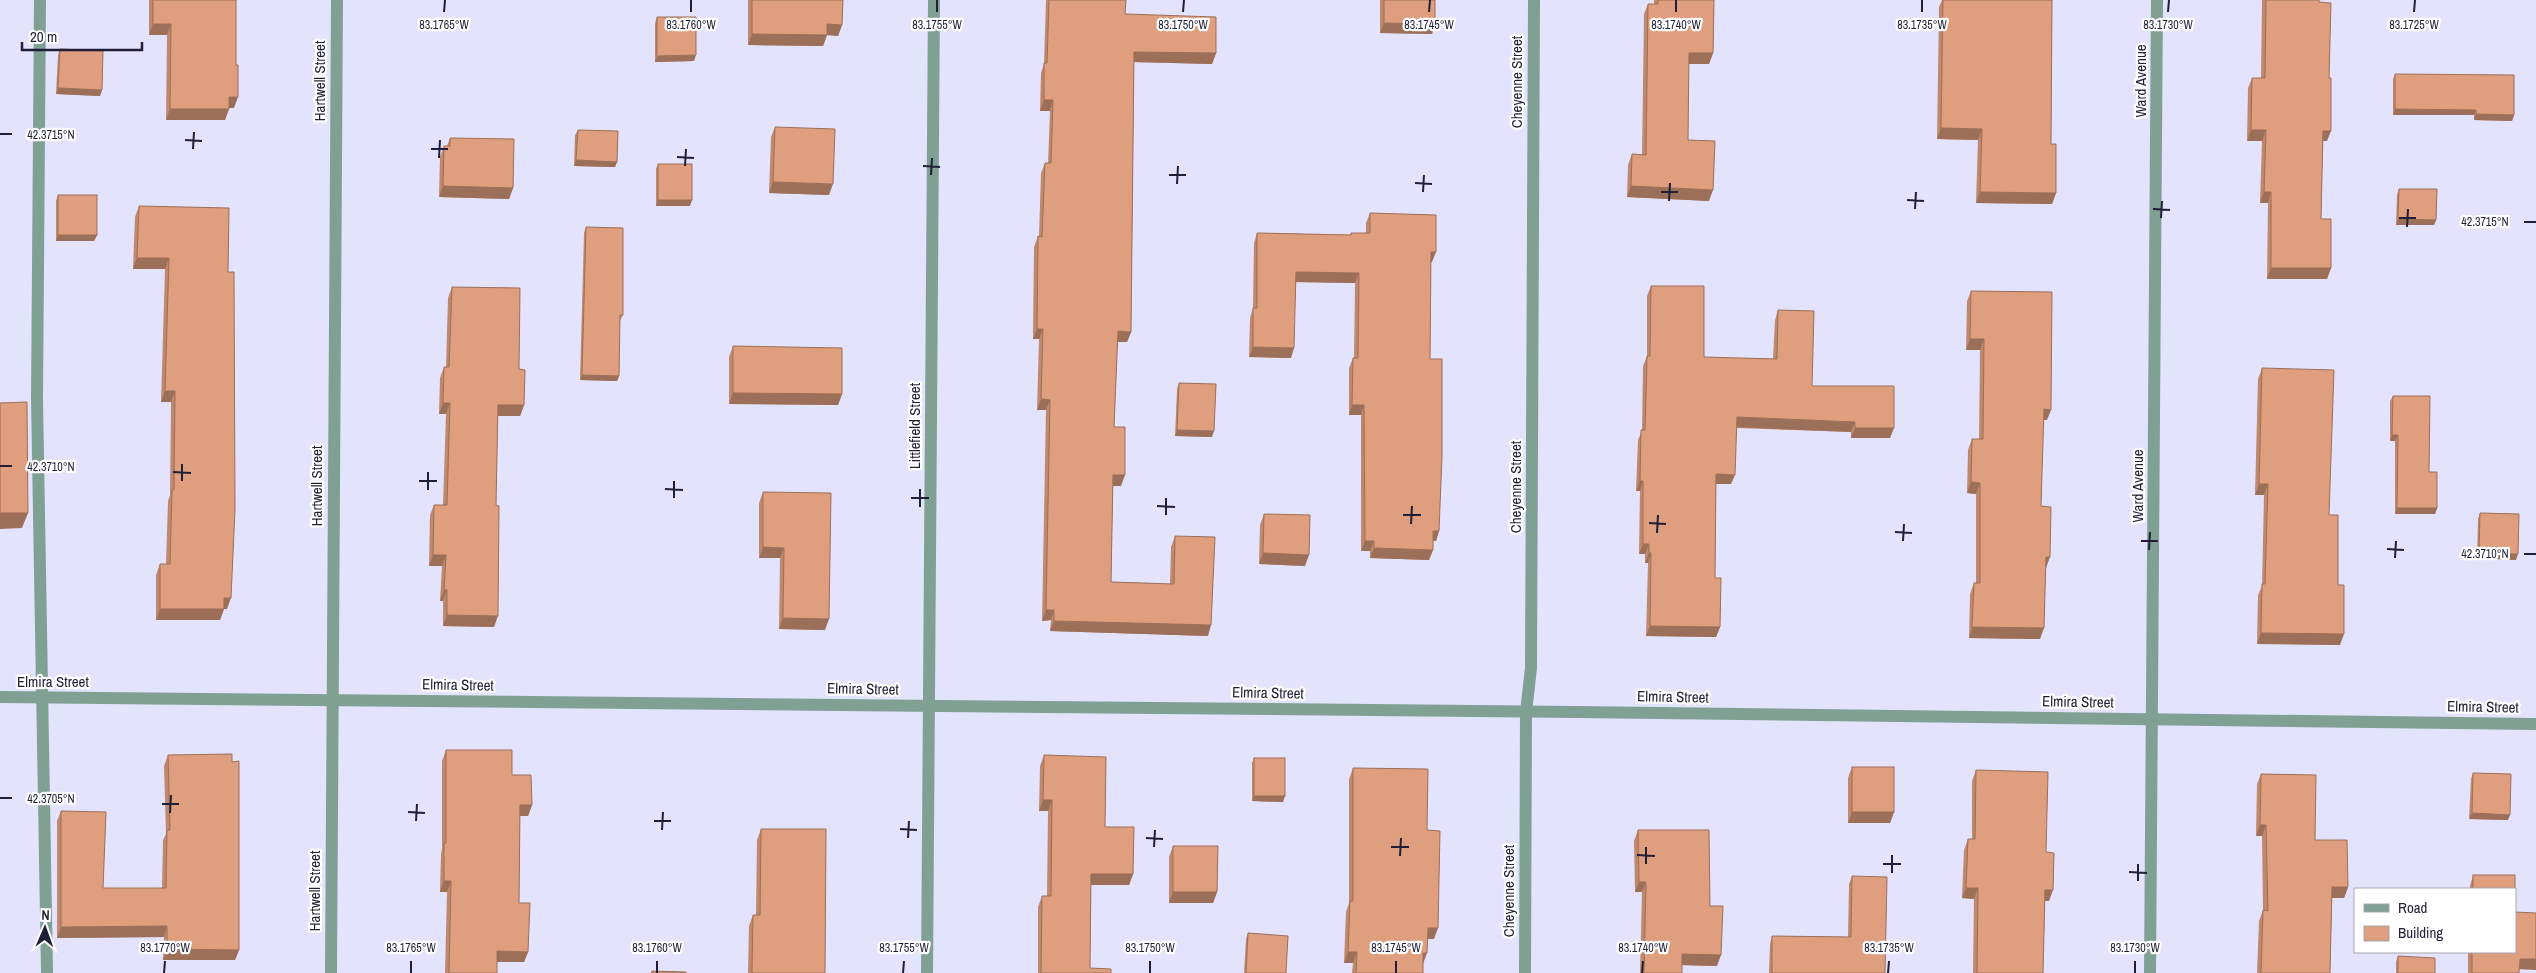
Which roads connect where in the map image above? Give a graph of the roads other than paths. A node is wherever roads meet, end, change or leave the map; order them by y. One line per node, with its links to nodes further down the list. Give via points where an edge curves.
1 (40, 0): 7 (street, via 37,399)
2 (337, 0): 8 (street, Hartwell Street)
3 (934, 0): 9 (street, Littlefield Street)
4 (1534, 0): 10 (street, Cheyenne Street, via 1531,658)
5 (2157, 0): 11 (street, Ward Avenue)
6 (0, 698): 7 (street, Elmira Street)
7 (42, 698): 8 (street, Elmira Street); 13 (street)
8 (332, 700): 9 (street, Elmira Street); 14 (street, Hartwell Street)
9 (929, 706): 10 (street, Elmira Street); 15 (street, Littlefield Street)
10 (1526, 712): 11 (street, Elmira Street); 16 (street, Cheyenne Street)
11 (2153, 719): 12 (street, Elmira Street); 17 (street, Ward Avenue)
12 (2536, 724)
13 (47, 973)
14 (331, 973)
15 (927, 973)
16 (1525, 973)
17 (2150, 973)

